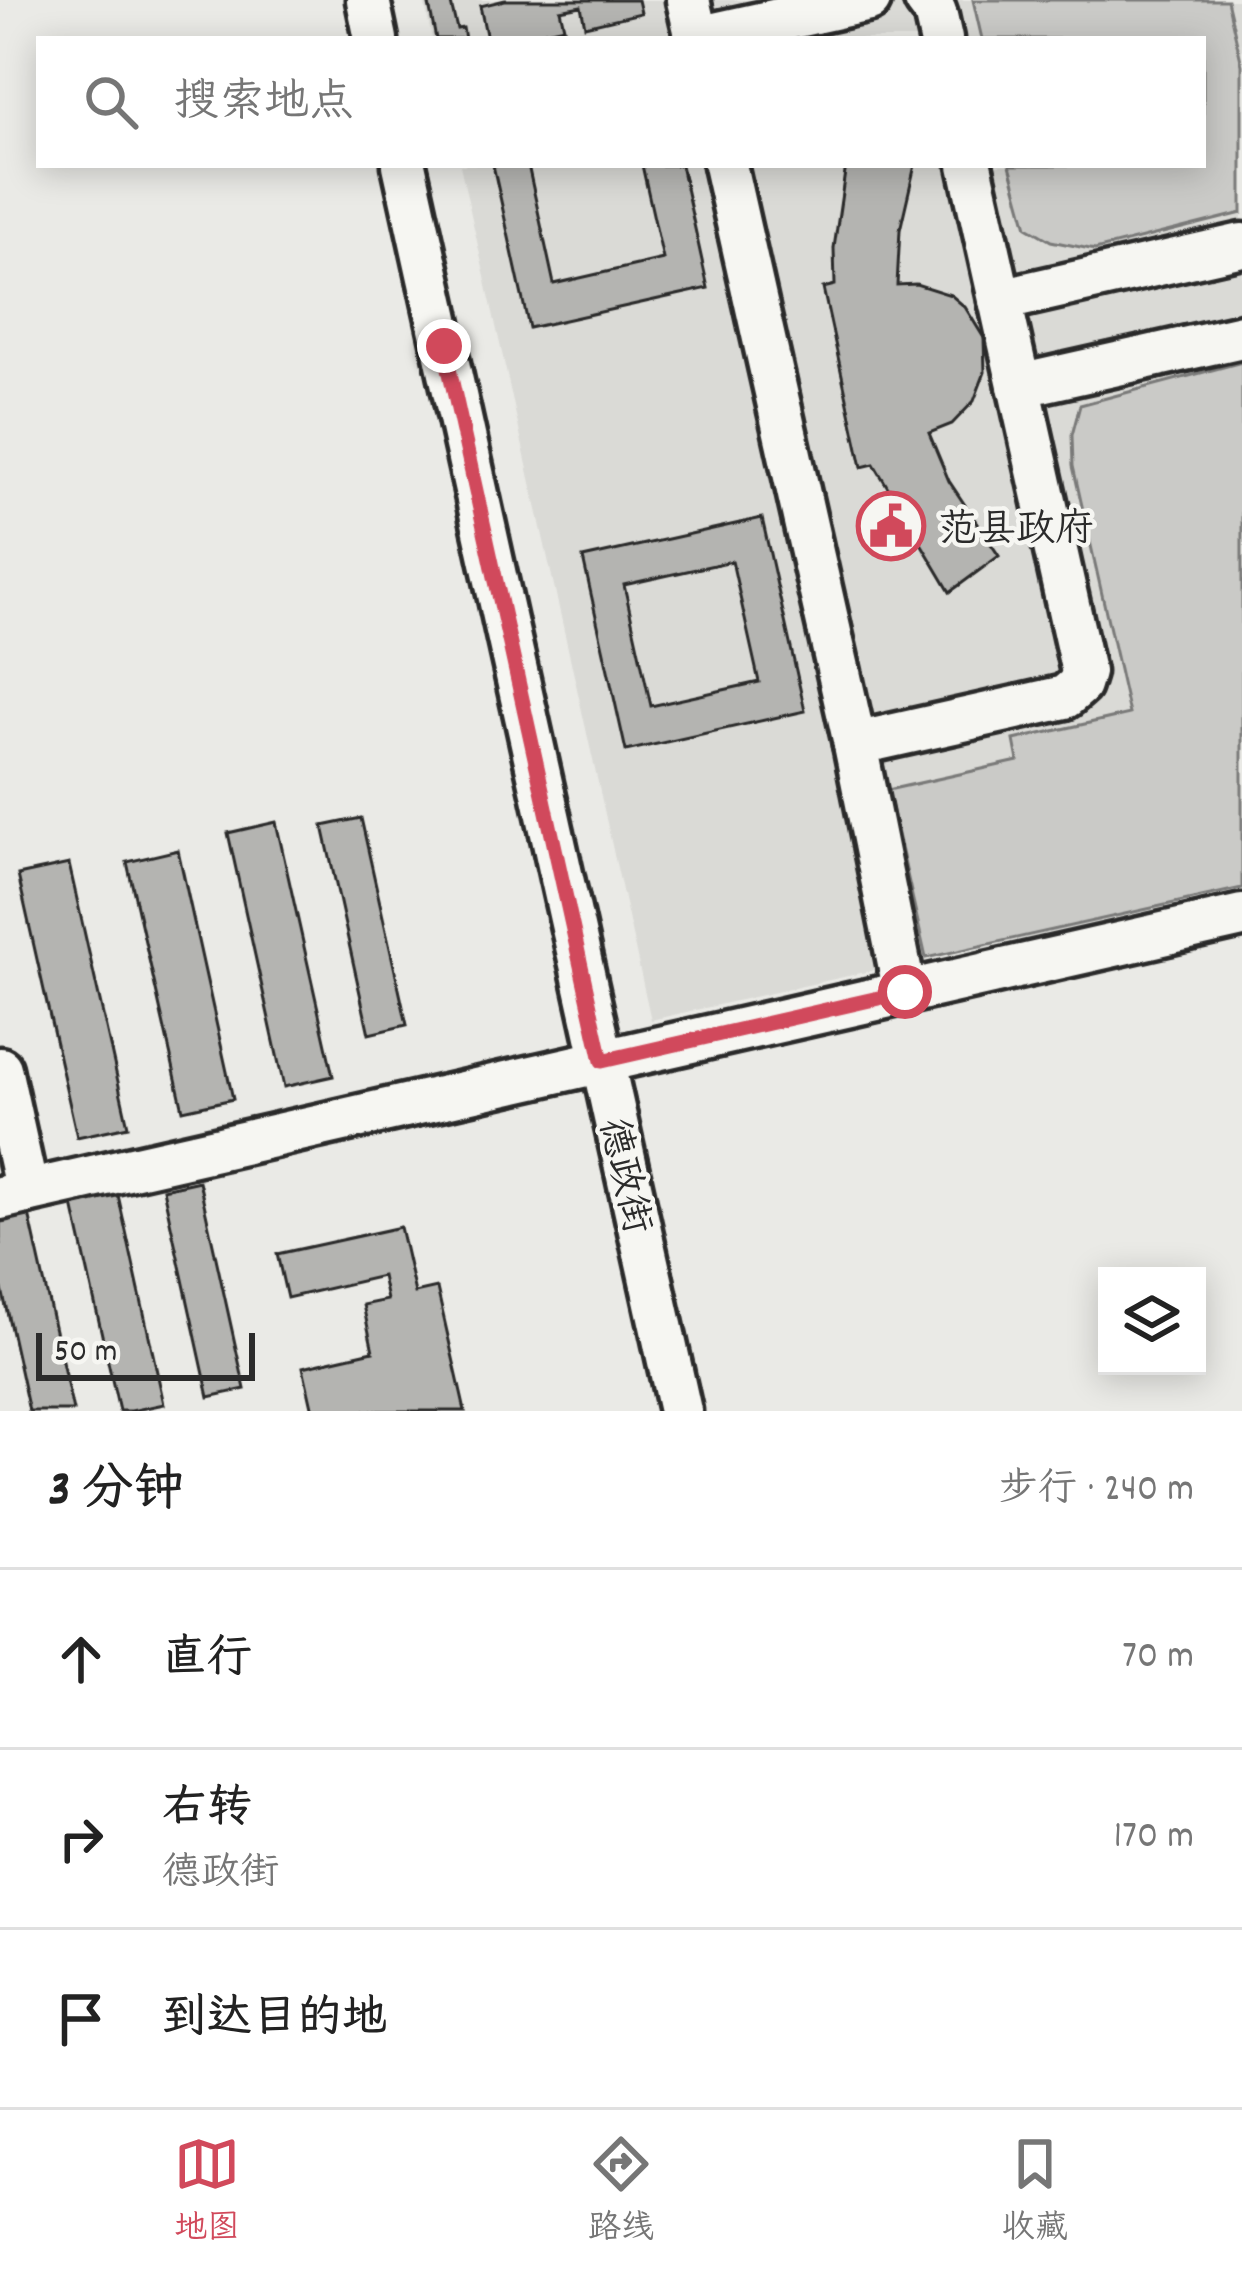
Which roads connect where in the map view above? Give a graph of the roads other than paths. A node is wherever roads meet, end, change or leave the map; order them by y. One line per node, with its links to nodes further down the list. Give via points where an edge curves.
1 (368, 0): 5 (street)
2 (688, 0): 6 (street)
3 (869, 0): 7 (street)
4 (926, 0): 8 (street)
5 (375, 36)
6 (696, 36)
7 (710, 36)
8 (940, 36)
9 (405, 168): 19 (street, 德政街)
10 (726, 168): 16 (street)
11 (971, 168): 13 (street)
12 (1242, 245): 13 (street)
13 (1000, 300): 15 (street)
14 (1242, 336): 15 (street)
15 (1019, 386): 16 (street, via 1083,672 1079,686 1065,697)
16 (855, 744): 18 (street)
17 (1242, 916): 18 (street)
18 (905, 992): 19 (street)
19 (602, 1061): 21 (street); 22 (street, 德政街)
20 (0, 1070): 21 (street)
21 (14, 1195)
22 (680, 1411)

